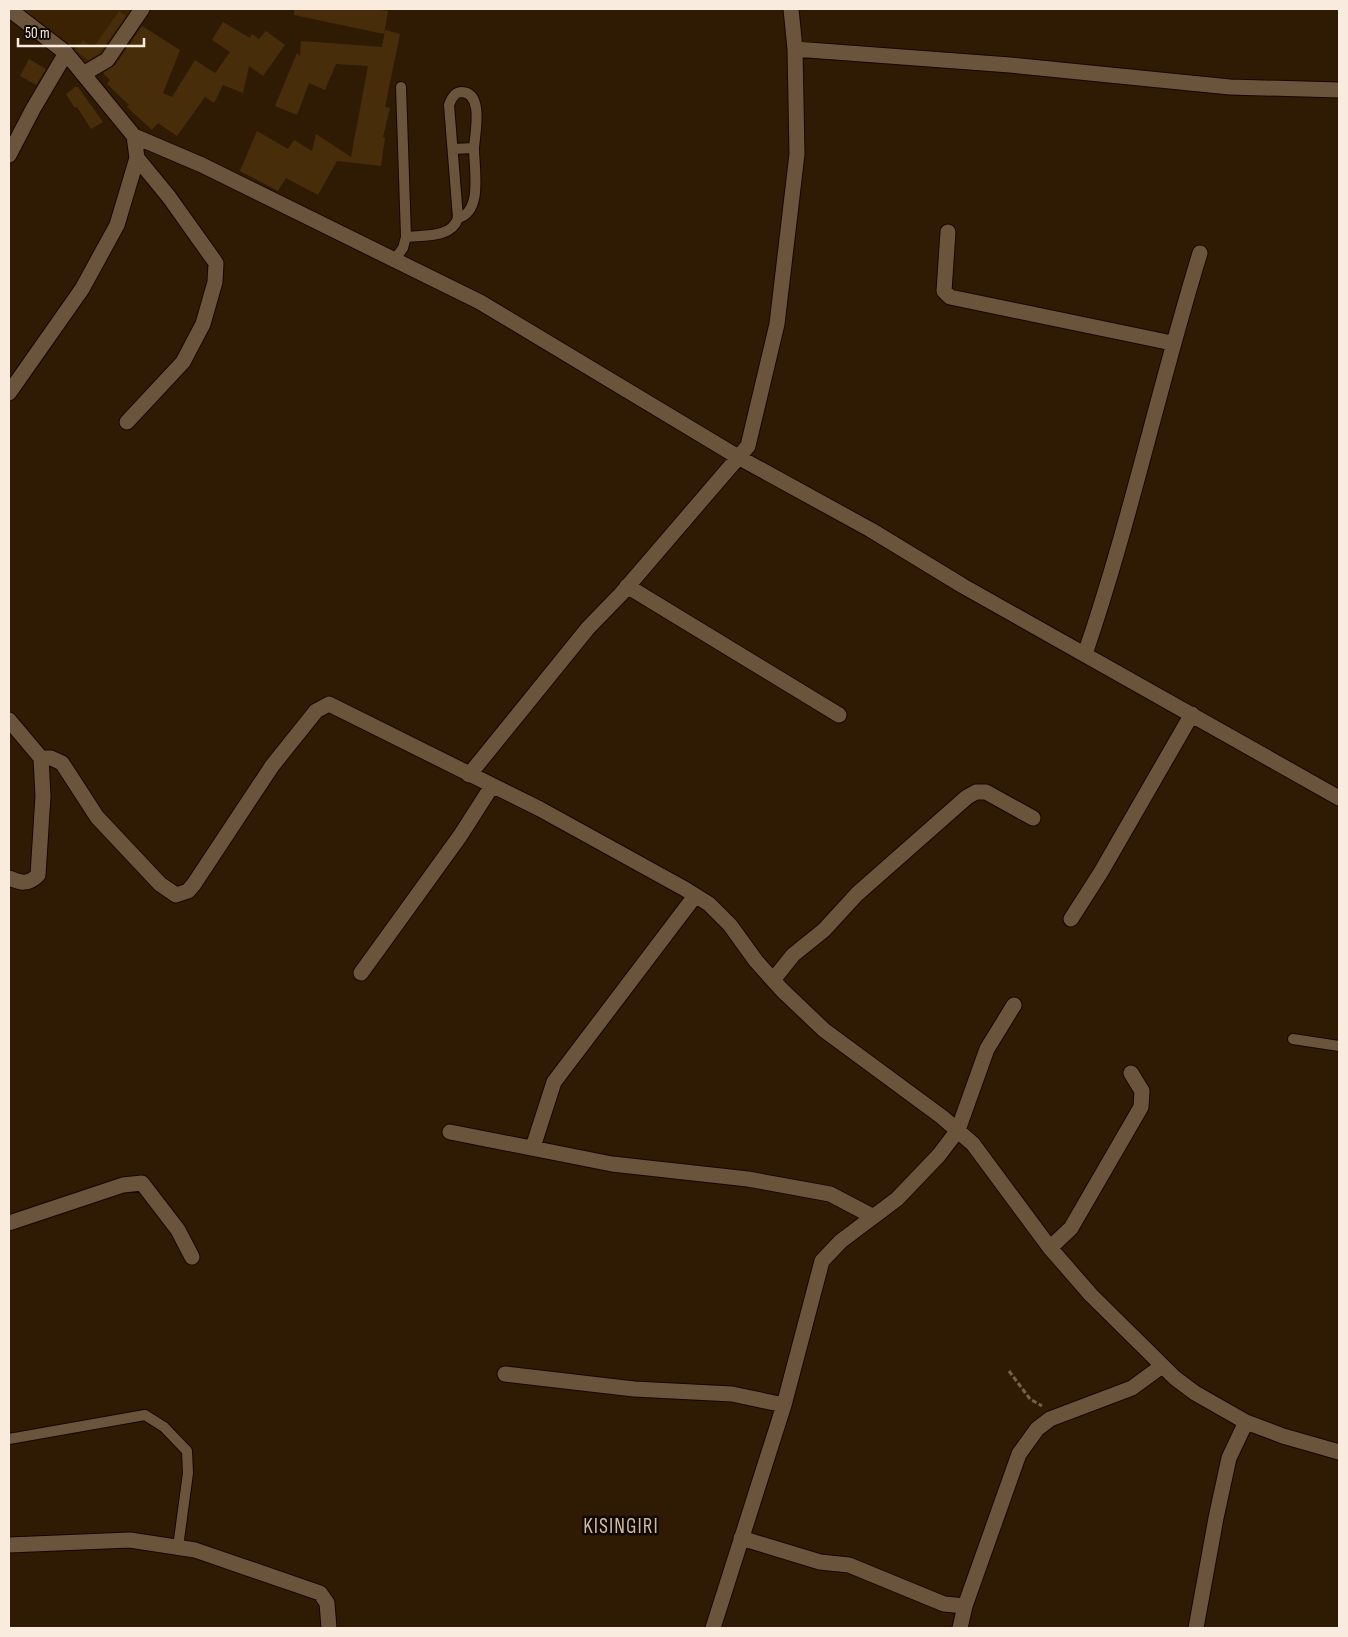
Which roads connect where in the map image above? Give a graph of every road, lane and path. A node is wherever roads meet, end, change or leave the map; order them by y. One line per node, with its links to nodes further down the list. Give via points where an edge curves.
1 (9, 9): 5 (street)
2 (142, 9): 6 (street, via 107,60)
3 (791, 9): 4 (street)
4 (795, 49): 8 (street, via 1010,65 1230,87); 22 (street, via 797,154 780,305 753,432 748,446)
5 (66, 53): 6 (street); 12 (street)
6 (83, 74): 9 (street)
7 (401, 87): 16 (lane)
8 (1339, 90)
9 (134, 136): 13 (street); 18 (street, via 202,165)
10 (474, 148): 11 (lane); 11 (lane, via 476,102 463,92 452,98 449,105); 14 (lane, via 472,209 467,216)
11 (453, 149): 14 (lane)
12 (9, 155)
13 (136, 158): 20 (street, via 117,225 82,289); 21 (street, via 169,197 216,263 215,282 203,324 183,362)
14 (458, 218): 16 (lane, via 456,226 449,232)
15 (948, 232): 19 (street, via 944,291 950,297)
16 (406, 237): 18 (lane, via 403,248)
17 (1200, 253): 19 (street)
18 (394, 259): 22 (street, via 480,302)
19 (1172, 343): 24 (street, via 1108,586)
20 (9, 393)
21 (127, 422)
22 (738, 457): 23 (street); 24 (street, via 872,530 963,586)
23 (627, 586): 26 (street); 29 (street, via 588,628)
24 (1085, 654): 25 (street)
25 (1192, 714): 31 (street); 35 (street)
26 (839, 715)
27 (9, 720): 28 (street)
28 (41, 758): 29 (street, via 62,763 97,818 160,884 176,895 188,891 194,884 272,766 316,710 324,705 329,704); 33 (street, via 43,796 38,875 23,883)
29 (469, 775): 30 (street)
30 (492, 786): 34 (street, via 540,809); 36 (street)
31 (1339, 798)
32 (1033, 818): 37 (street, via 986,792 976,792 967,797 857,894 824,930 793,955)
33 (9, 878)
34 (695, 896): 37 (street, via 709,904 730,925); 44 (street, via 554,1082)
35 (1071, 919)
36 (361, 973)
37 (773, 980): 42 (street, via 824,1030)
38 (1014, 1005): 42 (street, via 987,1050)
39 (1293, 1039): 40 (lane)
40 (1339, 1046)
41 (1131, 1073): 47 (street, via 1142,1092 1141,1108 1072,1228)
42 (958, 1130): 45 (street, via 939,1155 897,1198); 47 (street)
43 (450, 1132): 44 (street)
44 (532, 1147): 45 (street, via 612,1164 748,1179 830,1194)
45 (872, 1216): 52 (street, via 822,1261)
46 (9, 1223): 48 (street, via 123,1185 142,1182 178,1230)
47 (1050, 1248): 49 (street, via 1091,1295)
48 (192, 1257)
49 (1162, 1366): 54 (street, via 1195,1393); 60 (street, via 1132,1388 1050,1419 1037,1429 1019,1454)
50 (1008, 1371): 53 (path, via 1030,1399)
51 (505, 1374): 52 (street, via 634,1389 732,1394)
52 (784, 1405): 57 (street)
53 (1044, 1408)
54 (1246, 1422): 56 (street); 64 (street, via 1229,1458)
55 (9, 1440): 59 (lane, via 145,1415 164,1427 187,1451 188,1473)
56 (1339, 1452)
57 (741, 1538): 60 (street, via 820,1562 849,1565 944,1604); 62 (street)
58 (9, 1545): 59 (street, via 130,1540)
59 (178, 1547): 61 (street, via 320,1593 327,1603)
60 (965, 1606): 63 (street)
61 (329, 1628)
62 (713, 1628)
63 (960, 1628)
64 (1196, 1628)

